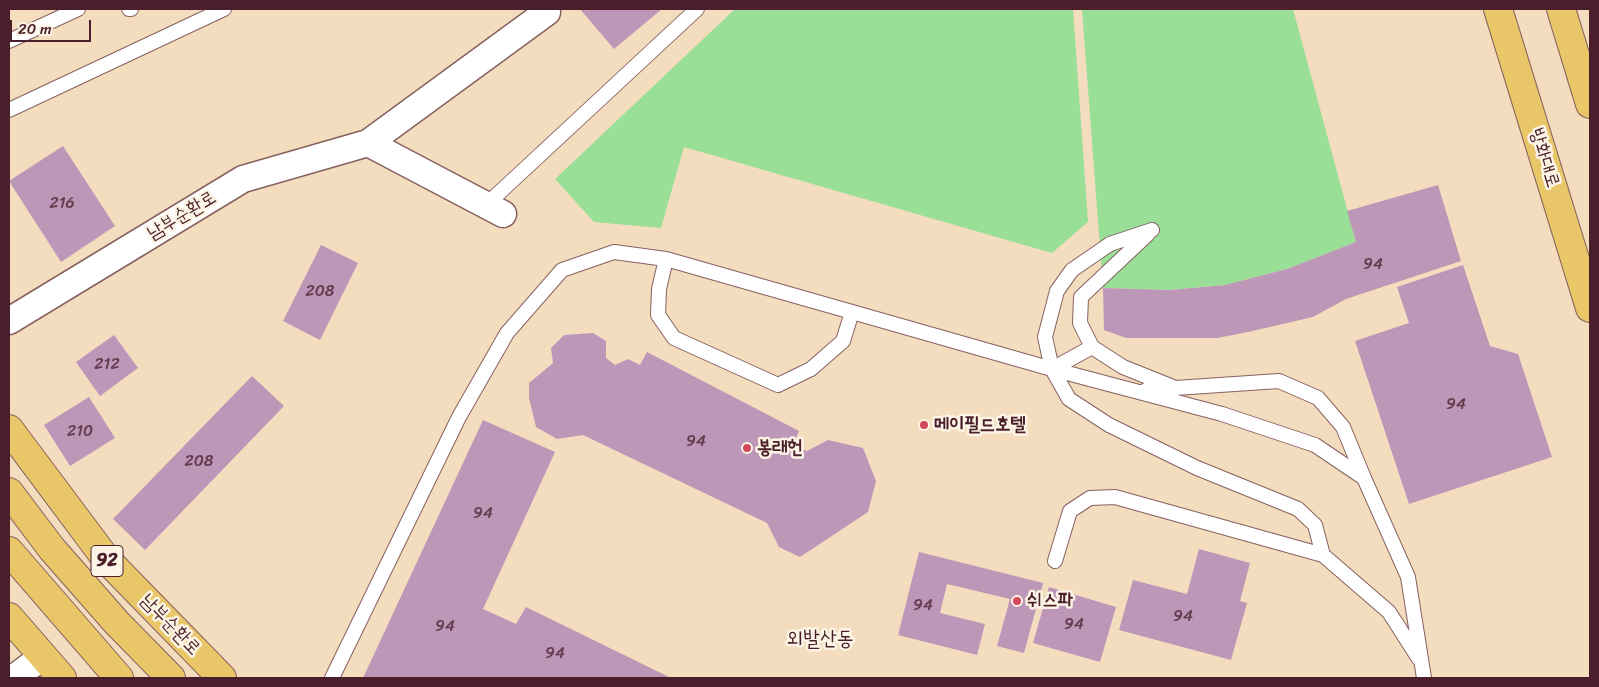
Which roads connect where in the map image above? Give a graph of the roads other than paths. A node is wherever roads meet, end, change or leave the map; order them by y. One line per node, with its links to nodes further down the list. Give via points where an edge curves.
1 (78, 9): 7 (lane)
2 (224, 9): 9 (lane)
3 (697, 9): 11 (lane)
4 (1498, 9): 13 (main road, 방화대로)
5 (1561, 9): 8 (main road)
6 (547, 12): 10 (street, 남부순환로)
7 (9, 41)
8 (1590, 104)
9 (9, 110)
10 (368, 143): 11 (street); 15 (street, 남부순환로, via 244,180)
11 (494, 210)
12 (666, 259): 14 (lane); 14 (lane, via 658,315 674,338 778,385 810,369 843,341); 35 (lane, via 614,252 562,270 507,333 459,417)
13 (1590, 308)
14 (852, 312): 17 (lane)
15 (9, 321)
16 (1092, 347): 17 (lane); 17 (lane, via 1080,323 1081,297 1152,230 1110,244 1072,270 1058,291 1045,337); 18 (lane, via 1123,367)
17 (1052, 369): 19 (lane); 24 (lane, via 1069,399 1109,425 1197,468 1298,509 1315,525)
18 (1176, 388): 19 (lane); 21 (lane, via 1279,381 1318,398 1343,427)
19 (1134, 392): 21 (lane, via 1222,414 1315,445)
20 (9, 429): 34 (main road, 남부순환로 / 92, via 107,560)
21 (1364, 478): 29 (lane, via 1408,577)
22 (9, 492): 33 (main road, 남부순환로 / 92, via 52,549)
23 (9, 551): 32 (main road)
24 (1323, 555): 25 (lane, via 1115,497 1090,498 1070,511); 29 (lane, via 1389,612)
25 (1055, 561)
26 (9, 617): 27 (main road)
27 (42, 657): 30 (street); 31 (main road)
28 (9, 671): 30 (street)
29 (1424, 672)
30 (14, 678)
31 (62, 678)
32 (120, 678)
33 (171, 678)
34 (222, 678)
35 (332, 678)

